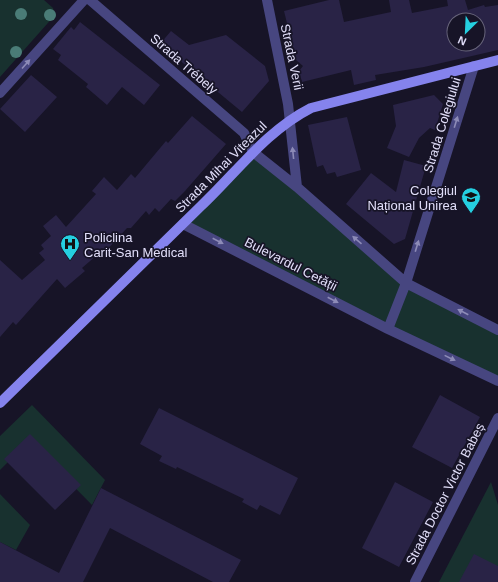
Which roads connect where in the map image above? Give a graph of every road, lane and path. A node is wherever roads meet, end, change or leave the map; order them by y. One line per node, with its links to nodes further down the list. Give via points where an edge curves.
1 (84, 0): 6 (street, one-way to 1)
2 (90, 0): 8 (street, Strada Trébely, via 244,133)
3 (266, 0): 7 (street, Strada Verii)
4 (498, 60): 5 (main road, Strada Mihai Viteazul)
5 (474, 66): 7 (main road, Strada Mihai Viteazul, via 311,108); 11 (street, Strada Colegiului, one-way to 5)
6 (0, 93)
7 (290, 119): 8 (main road, Strada Mihai Viteazul); 9 (street, one-way to 7)
8 (253, 152): 9 (street); 10 (main road, Strada Mihai Viteazul)
9 (297, 187): 11 (street, one-way to 9)
10 (182, 224): 12 (street, Bulevardul Cetății, one-way to 12); 15 (main road, Strada Mihai Viteazul)
11 (406, 283): 12 (street); 13 (street, one-way to 11)
12 (388, 329): 14 (street, Bulevardul Cetății, one-way to 14)
13 (498, 330)
14 (498, 381)
15 (0, 403)
16 (498, 418): 17 (street, Strada Doctor Victor Babeș)
17 (415, 582)

